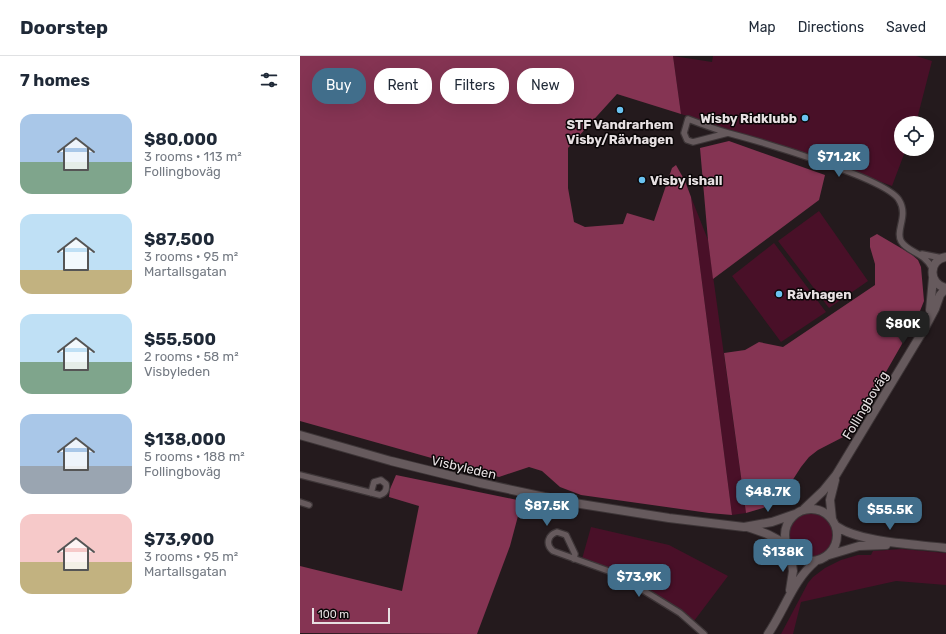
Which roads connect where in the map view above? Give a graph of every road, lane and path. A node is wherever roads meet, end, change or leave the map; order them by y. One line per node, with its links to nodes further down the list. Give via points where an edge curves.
1 (728, 133): 1 (street, via 693,142 687,140 684,133 688,119); 2 (street, via 827,165 871,181 892,192 903,208 901,241 906,247)
2 (920, 254): 3 (street); 4 (street)
3 (944, 257): 4 (main road, via 936,261)
4 (932, 268): 5 (main road, Follingboväg)
5 (933, 278): 6 (main road); 7 (main road, Follingboväg)
6 (946, 288): 7 (main road, Follingboväg, via 940,295)
7 (926, 326): 9 (main road, Follingboväg)
8 (300, 435): 17 (main road, Visbyleden, via 391,461 568,502)
9 (836, 475): 14 (main road, Follingboväg, via 824,491); 16 (main road, Follingboväg, via 830,500)
10 (300, 476): 11 (street)
11 (371, 493)
12 (300, 502): 13 (street)
13 (310, 505)
14 (804, 509): 15 (main road); 16 (main road, via 821,510)
15 (795, 514): 17 (main road, Visbyleden, via 772,522); 20 (main road, via 785,529 785,540)
16 (834, 522): 18 (main road, via 850,534); 21 (main road, via 838,535 837,542)
17 (744, 527): 20 (main road, Visbyleden, via 770,534)
18 (905, 544): 19 (main road); 21 (main road, via 859,546)
19 (946, 548)
20 (789, 549): 23 (main road, via 800,559); 24 (main road, via 793,571)
21 (828, 555): 23 (main road)
22 (574, 559): 22 (street, via 575,554 566,535 557,532 551,534 550,549); 25 (street, via 617,574 680,613)
23 (816, 561): 24 (main road, via 802,575)
24 (790, 594): 26 (main road)
25 (704, 634)
26 (768, 634)

